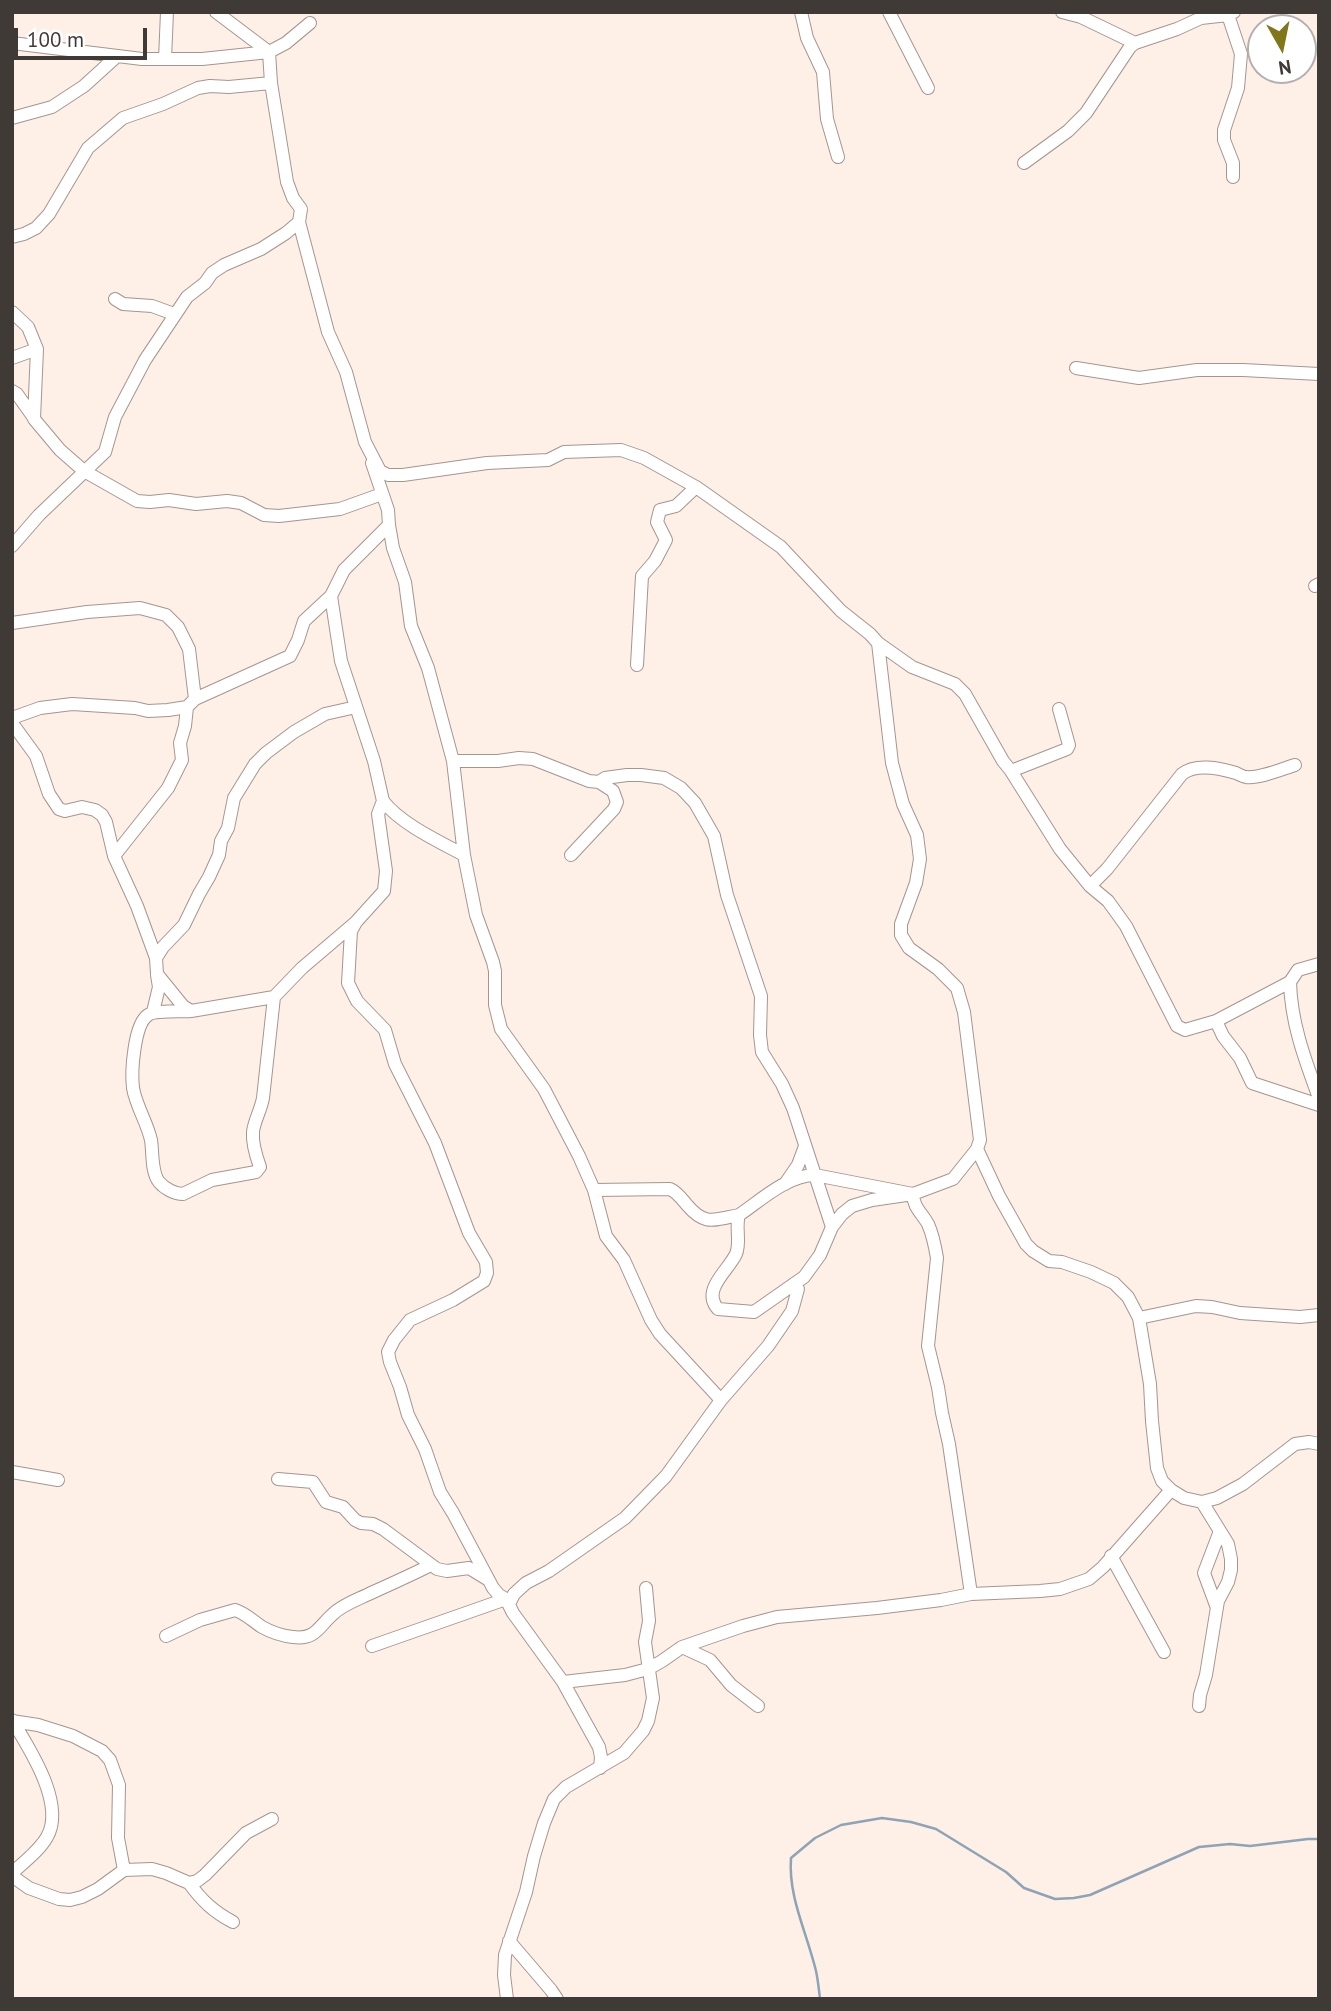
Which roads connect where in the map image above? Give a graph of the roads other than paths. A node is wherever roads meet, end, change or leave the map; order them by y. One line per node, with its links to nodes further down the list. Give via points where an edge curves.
1 (167, 12): 12 (street)
2 (216, 12): 10 (street)
3 (801, 12): 16 (street, via 823,72)
4 (889, 12): 14 (street)
5 (1062, 12): 9 (street)
6 (1231, 14): 9 (street, via 1201,18); 18 (street, via 1241,54 1238,88 1224,130)
7 (310, 23): 10 (street)
8 (12, 43): 11 (street)
9 (1135, 43): 17 (street, via 1086,114)
10 (269, 52): 12 (street); 13 (street)
11 (117, 57): 12 (street); 15 (street, via 52,107)
12 (165, 59)
13 (271, 83): 19 (street, via 287,182 301,209); 20 (street, via 198,88 123,118 88,148 36,228)
14 (928, 88)
15 (12, 118)
16 (838, 157)
17 (1024, 163)
18 (1233, 177)
19 (299, 222): 23 (street, via 261,249 212,273); 31 (street, via 328,332 346,372)
20 (12, 237)
21 (115, 299): 23 (street)
22 (12, 312): 24 (street, via 28,327)
23 (174, 314): 32 (street, via 114,417 105,452)
24 (37, 349): 25 (street); 29 (street)
25 (12, 358)
26 (1076, 368): 27 (street, via 1139,378 1197,370)
27 (1319, 374)
28 (12, 391): 29 (street)
29 (34, 419): 30 (street)
30 (68, 456): 32 (street); 34 (street)
31 (371, 456): 33 (street, via 380,471 403,475 548,460 564,452 621,450); 35 (street)
32 (84, 471): 34 (street); 35 (street, via 138,501 227,501 264,515 340,509)
33 (696, 487): 40 (street, via 781,547); 41 (street, via 676,506 660,510 657,522 666,540 642,576)
34 (68, 488): 37 (street)
35 (382, 494): 36 (street)
36 (389, 525): 38 (street, via 344,570); 47 (street, via 405,582 411,626 428,668)
37 (12, 546)
38 (331, 596): 42 (street, via 304,621 290,656); 43 (street, via 341,661)
39 (12, 622): 42 (street, via 140,608 166,615 178,627 188,649)
40 (878, 643): 49 (street, via 912,667 955,684); 68 (street, via 892,763 917,835 920,859 901,935 961,996 980,1140)
41 (636, 665)
42 (191, 703): 45 (street, via 148,711 72,704); 54 (street, via 180,743 182,760 169,788)
43 (356, 706): 51 (street); 57 (street, via 325,714 255,764 234,799 209,877 184,925)
44 (1059, 709): 49 (street, via 1067,749)
45 (12, 718)
46 (12, 723): 54 (street, via 36,755 59,809 82,807 102,815)
47 (453, 761): 50 (street, via 533,759); 52 (street)
48 (1295, 765): 55 (street, via 1246,777 1189,769)
49 (1012, 771): 55 (street, via 1060,849)
50 (599, 782): 53 (street, via 614,791 617,802); 67 (street, via 627,775 664,778 695,803 714,836 727,895 761,996 762,1052 788,1096)
51 (383, 801): 52 (street, via 429,836); 56 (street, via 378,814 386,871 384,891)
52 (464, 855): 71 (street, via 495,971 501,1029 544,1089)
53 (571, 855)
54 (114, 856): 57 (street)
55 (1090, 886): 64 (street, via 1126,926 1177,1026 1185,1030)
56 (356, 922): 61 (street); 88 (street, via 351,930 350,990 385,1030 395,1064 486,1262 484,1281 410,1320 388,1352 440,1492)
57 (156, 958): 59 (street)
58 (1319, 964): 60 (street, via 1298,971)
59 (157, 974): 62 (street); 63 (street)
60 (1290, 982): 64 (street); 65 (street, via 1296,1029)
61 (274, 997): 62 (street); 63 (street, via 261,1111 253,1130 260,1167 256,1172 212,1180 183,1194 158,1181 133,1087 138,1032)
62 (191, 1011): 63 (street)
63 (153, 1012)
64 (1216, 1021): 66 (street, via 1252,1083)
65 (1319, 1098)
66 (1319, 1105)
67 (805, 1146): 69 (street); 70 (street)
68 (977, 1149): 72 (street, via 953,1179); 77 (street, via 1026,1244 1049,1261 1114,1283)
69 (815, 1175): 70 (street); 72 (street); 74 (street)
70 (784, 1185): 73 (street)
71 (594, 1190): 73 (street, via 670,1189 703,1220); 78 (street, via 606,1236 630,1272 651,1320)
72 (913, 1194): 74 (street, via 852,1206); 90 (street, via 933,1237 937,1258 928,1346 949,1444)
73 (739, 1215): 74 (street, via 737,1253 713,1294 719,1309 754,1312 795,1285 820,1255)
74 (832, 1227)
75 (799, 1289): 78 (street, via 792,1311 768,1346)
76 (1319, 1315): 77 (street, via 1240,1313 1196,1306)
77 (1139, 1318): 83 (street, via 1157,1468)
78 (721, 1400): 91 (street, via 666,1476 625,1518 526,1583)
79 (1319, 1444): 84 (street, via 1295,1444 1243,1484)
80 (13, 1469): 82 (street)
81 (278, 1479): 87 (street, via 313,1482 326,1502 342,1507 361,1523 383,1529)
82 (58, 1480)
83 (1171, 1490): 84 (street); 86 (street)
84 (1202, 1502): 85 (street)
85 (1220, 1531): 92 (street, via 1204,1573); 92 (street, via 1228,1544 1231,1570)
86 (1111, 1556): 90 (street, via 1088,1579 1060,1589); 96 (street)
87 (430, 1565): 88 (street, via 447,1571 469,1568); 93 (street, via 334,1613 314,1634 294,1637 276,1633 234,1610)
88 (489, 1581): 91 (street)
89 (646, 1588): 97 (street)
90 (971, 1594): 95 (street, via 777,1617)
91 (507, 1602): 94 (street); 98 (street)
92 (1217, 1608): 100 (street)
93 (166, 1636)
94 (372, 1646)
95 (682, 1647): 97 (street); 99 (street, via 710,1660)
96 (1164, 1652)
97 (648, 1669): 98 (street); 102 (street, via 653,1698 648,1721 624,1753)
98 (563, 1682): 102 (street, via 599,1747)
99 (758, 1706)
100 (1199, 1706)
101 (12, 1721): 104 (street, via 74,1736 110,1760 119,1785 118,1838); 105 (street, via 45,1779 51,1804 48,1835)
102 (600, 1768): 108 (street, via 554,1799)
103 (272, 1819): 106 (street, via 246,1833 205,1875)
104 (124, 1870): 105 (street, via 98,1889 70,1900 29,1888); 106 (street, via 152,1869)
105 (12, 1875)
106 (188, 1884): 107 (street, via 217,1914)
107 (233, 1922)
108 (509, 1941): 109 (street, via 504,1975); 110 (street)
109 (507, 1999)
110 (556, 1999)

